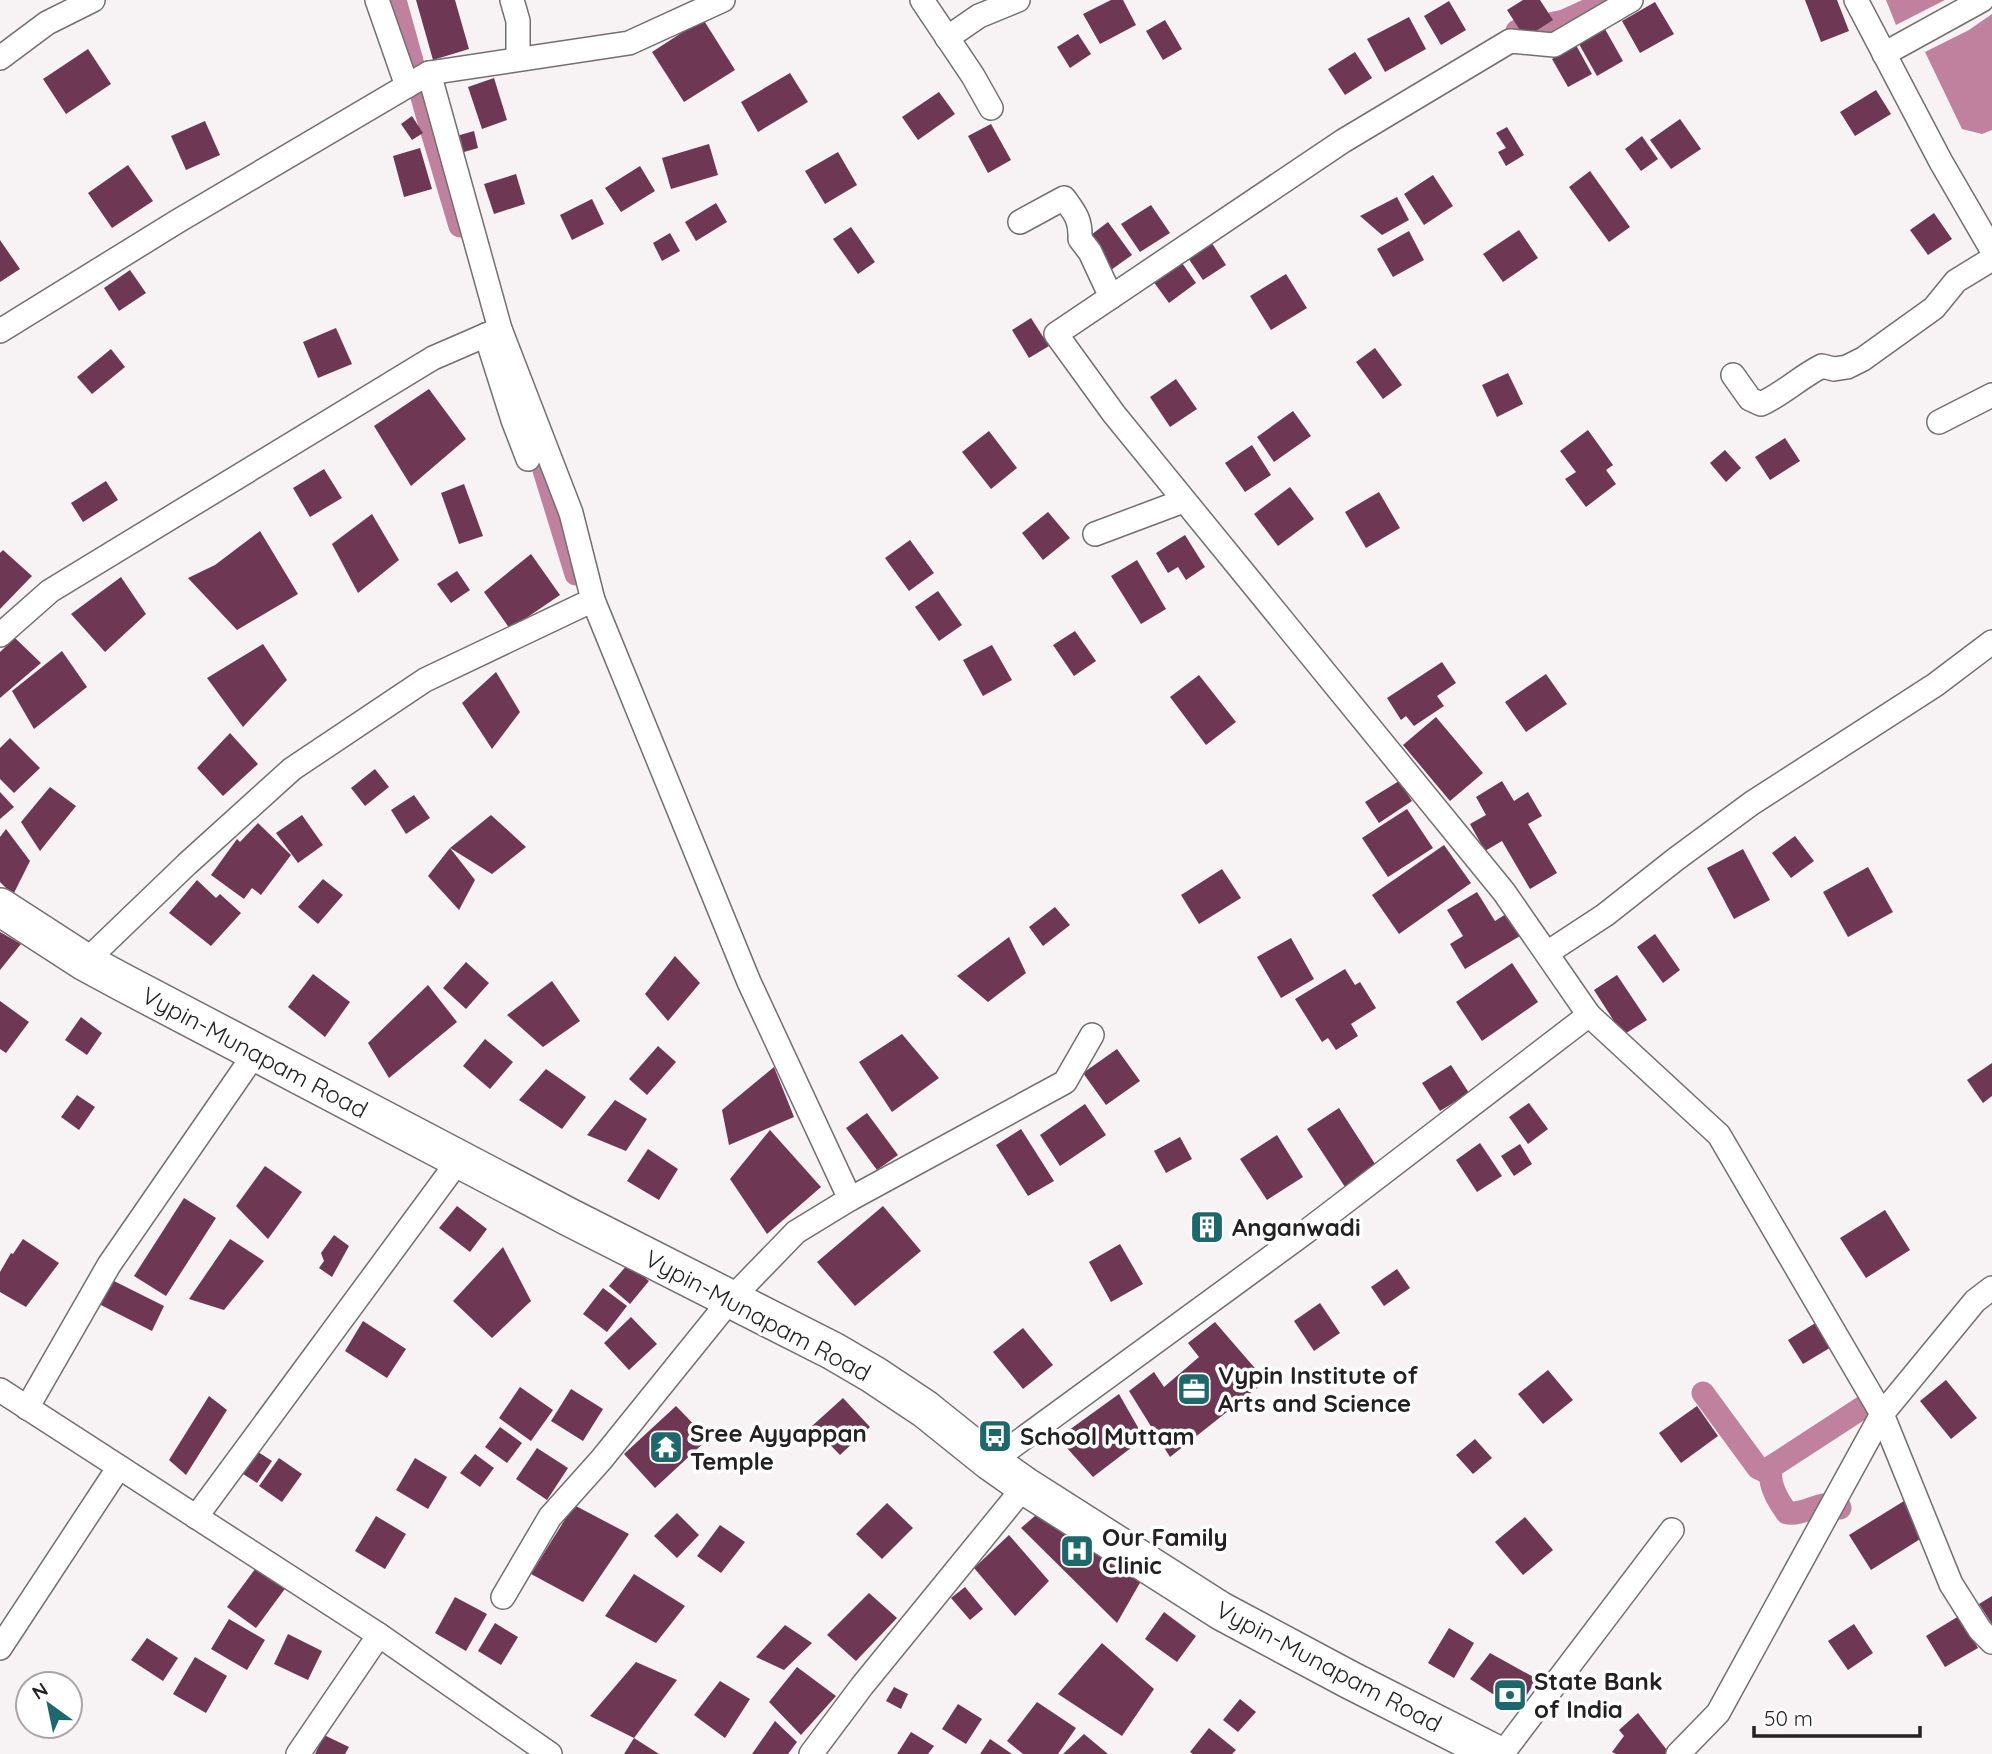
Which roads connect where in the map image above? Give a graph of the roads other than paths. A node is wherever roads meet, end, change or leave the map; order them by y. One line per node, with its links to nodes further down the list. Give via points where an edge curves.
1 (93, 0): 12 (street, via 47,23)
2 (377, 0): 15 (street)
3 (512, 0): 13 (street, via 518,20)
4 (723, 0): 13 (street, via 629,43)
5 (922, 0): 10 (street)
6 (1017, 0): 10 (street, via 979,16)
7 (1631, 0): 20 (street, via 1554,45 1510,41 1343,141)
8 (1856, 0): 11 (street)
9 (1982, 0): 11 (street)
10 (947, 38): 16 (street)
11 (1884, 54): 18 (street)
12 (0, 58)
13 (518, 59): 14 (street)
14 (429, 73): 15 (street); 22 (street)
15 (407, 86): 21 (street)
16 (991, 108)
17 (1020, 222): 20 (street, via 1064,198)
18 (1992, 250)
19 (1992, 259): 23 (street, via 1956,281 1934,308 1906,329 1847,367 1822,366 1761,404 1750,399)
20 (1111, 297): 27 (street, via 1056,334)
21 (0, 331)
22 (493, 332): 26 (street, via 513,420); 29 (street, via 572,513); 30 (street, via 433,358 50,591)
23 (1733, 375)
24 (1992, 395): 25 (street)
25 (1939, 422)
26 (528, 459)
27 (1183, 500): 28 (street); 33 (street, via 1504,892)
28 (1095, 534)
29 (593, 600): 34 (street, via 425,680 292,769); 39 (street, via 748,982)
30 (0, 635)
31 (1992, 642): 33 (street, via 1935,685 1752,803 1605,915)
32 (0, 907): 34 (main road, Vypin-Munapam Road)
33 (1547, 953): 35 (street)
34 (85, 962): 37 (main road, Vypin-Munapam Road)
35 (1589, 1015): 44 (street, via 1719,1135); 45 (street, via 1307,1231)
36 (1092, 1035): 39 (street, via 1065,1082)
37 (256, 1052): 38 (main road, Vypin-Munapam Road); 43 (street, via 109,1265)
38 (459, 1160): 41 (main road, Vypin-Munapam Road); 48 (street)
39 (850, 1199): 41 (street, via 796,1232)
40 (1992, 1288): 44 (street, via 1975,1301)
41 (732, 1299): 45 (main road, Vypin-Munapam Road, via 874,1375); 50 (street, via 550,1517)
42 (0, 1390): 43 (street)
43 (27, 1408): 46 (street)
44 (1882, 1414): 52 (street, via 1951,1584); 59 (street, via 1718,1713)
45 (991, 1462): 47 (main road, Vypin-Munapam Road)
46 (119, 1467): 48 (street); 53 (street)
47 (1025, 1486): 56 (street); 57 (main road, Vypin-Munapam Road, via 1221,1611)
48 (196, 1517): 51 (street)
49 (1671, 1530): 58 (street)
50 (503, 1597)
51 (379, 1636): 54 (street); 55 (street)
52 (1992, 1643)
53 (0, 1648)
54 (298, 1754)
55 (550, 1754)
56 (810, 1754)
57 (1496, 1754)
58 (1502, 1754)
59 (1678, 1754)

